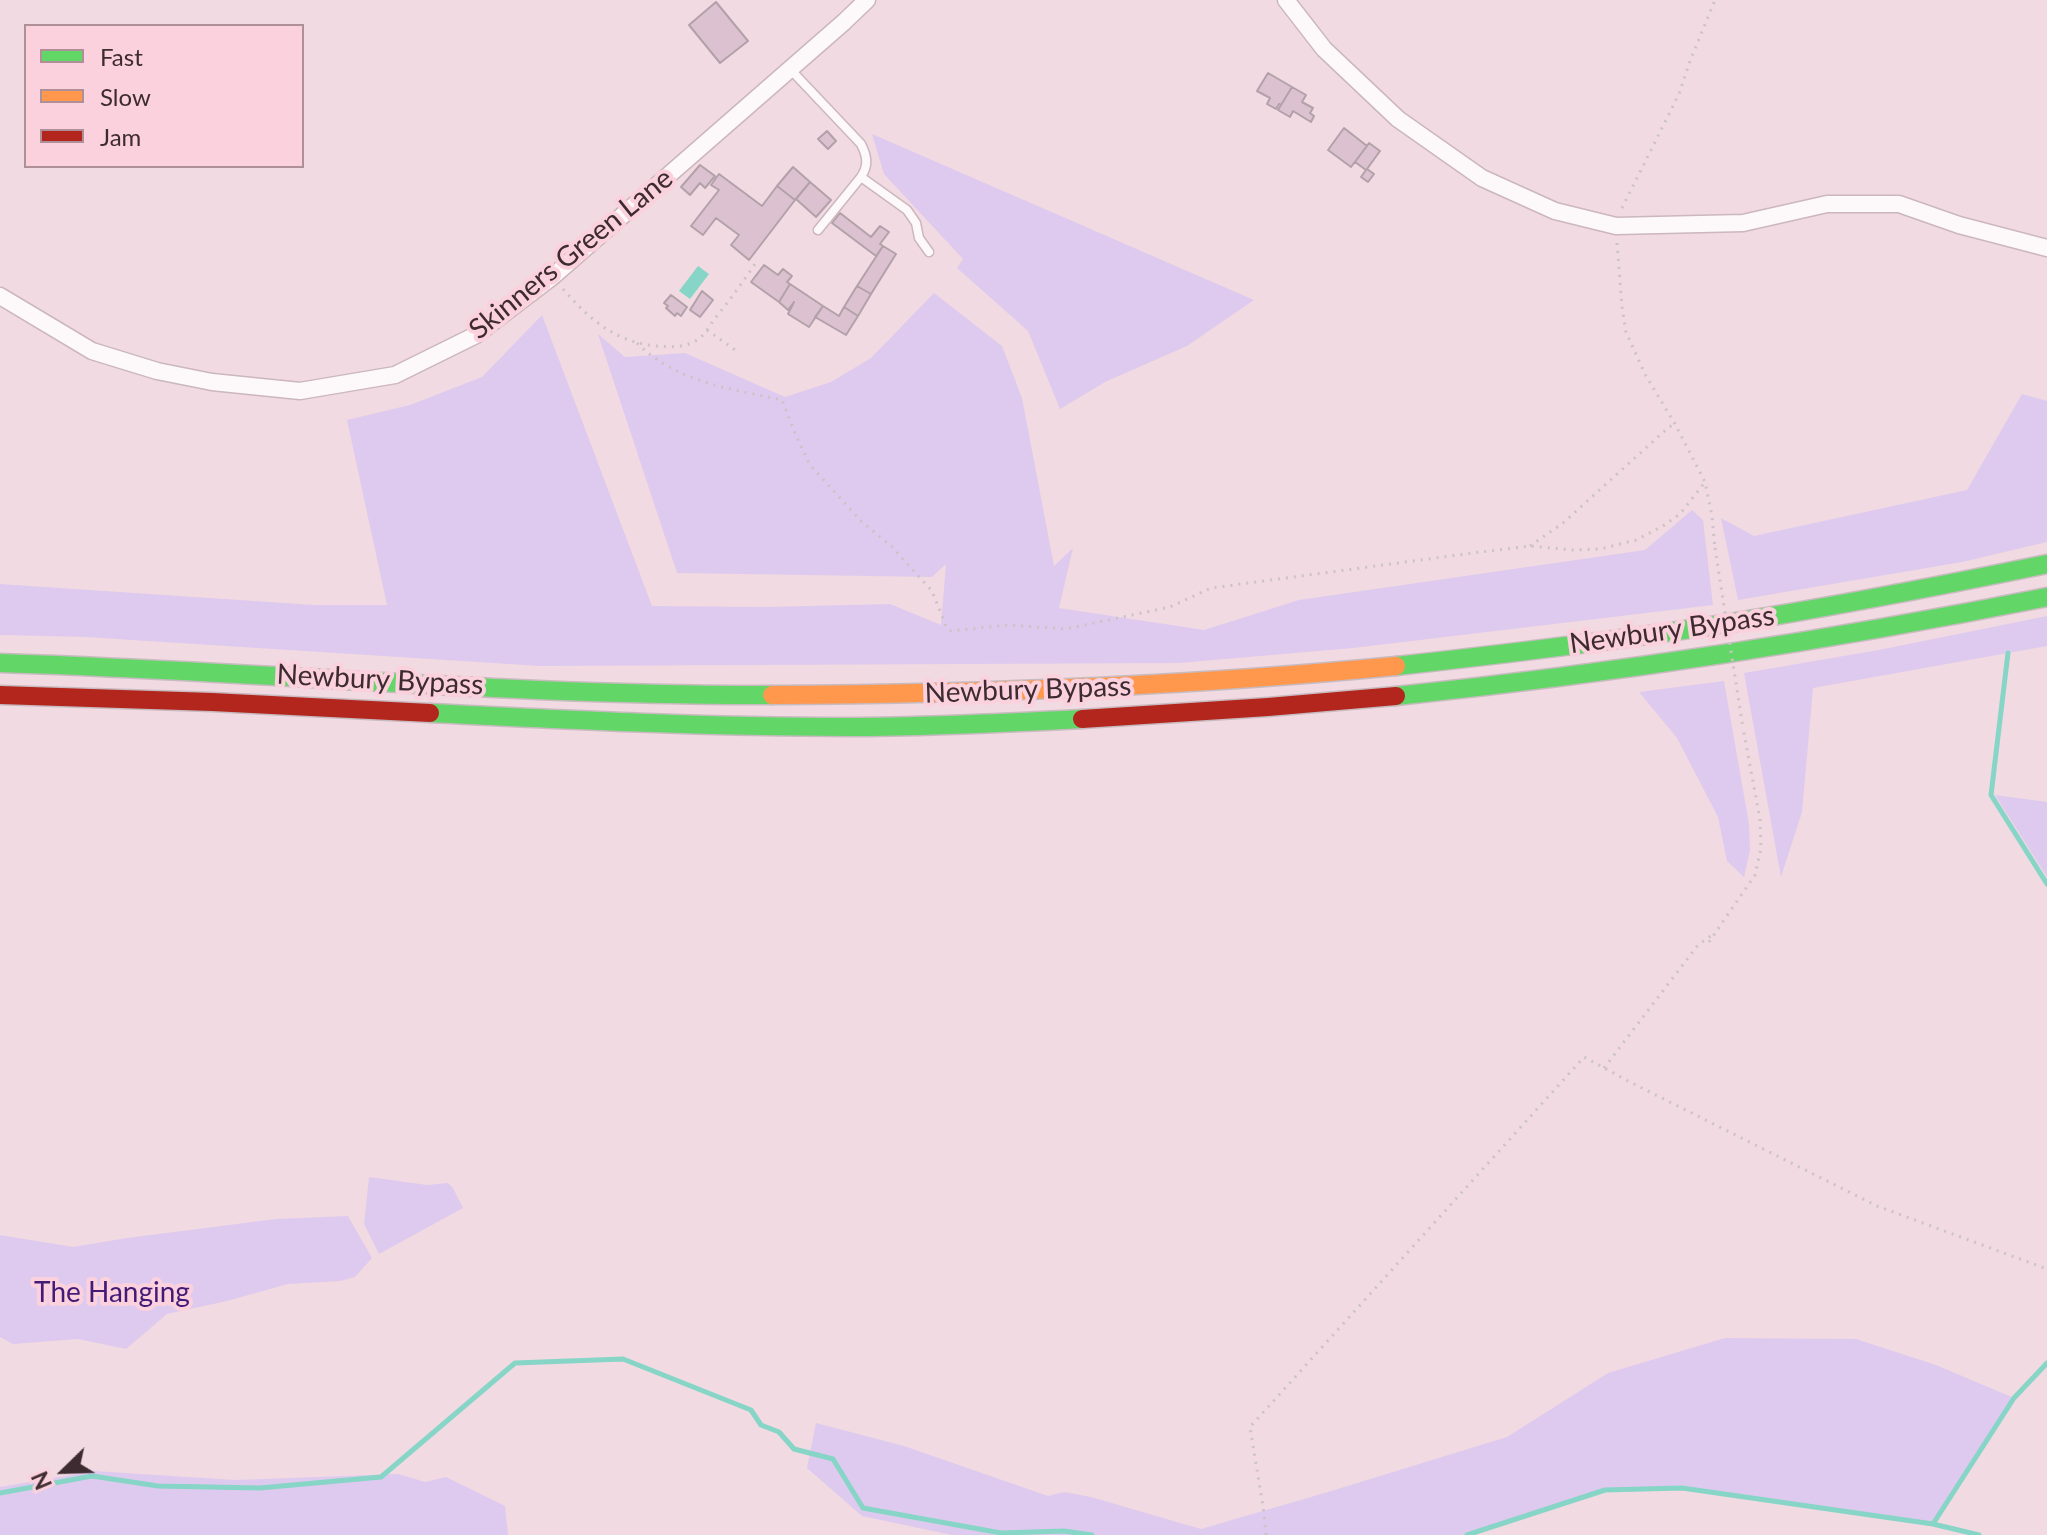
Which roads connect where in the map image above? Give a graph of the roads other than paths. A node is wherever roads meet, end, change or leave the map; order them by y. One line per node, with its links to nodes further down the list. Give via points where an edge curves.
1 (867, 0): 3 (street, Skinners Green Lane)
2 (1286, 0): 6 (street, via 1324,49 1398,119 1482,178 1555,211 1616,226 1743,223 1827,204 1899,204)
3 (790, 69): 4 (lane, via 861,144 867,156); 8 (street, Skinners Green Lane, via 552,277 476,335 395,375 300,391 212,382 92,351)
4 (861, 177): 5 (lane); 7 (lane, via 907,210)
5 (818, 230)
6 (2047, 248)
7 (929, 252)
8 (0, 296)
9 (2047, 564): 11 (highway, Newbury Bypass, via 1831,606 1485,656 1100,688 832,695 652,693)
10 (2047, 597): 12 (highway, Newbury Bypass, via 1833,637 1507,684 1282,707 1019,722 898,727 655,724)
11 (0, 663)
12 (0, 695)

